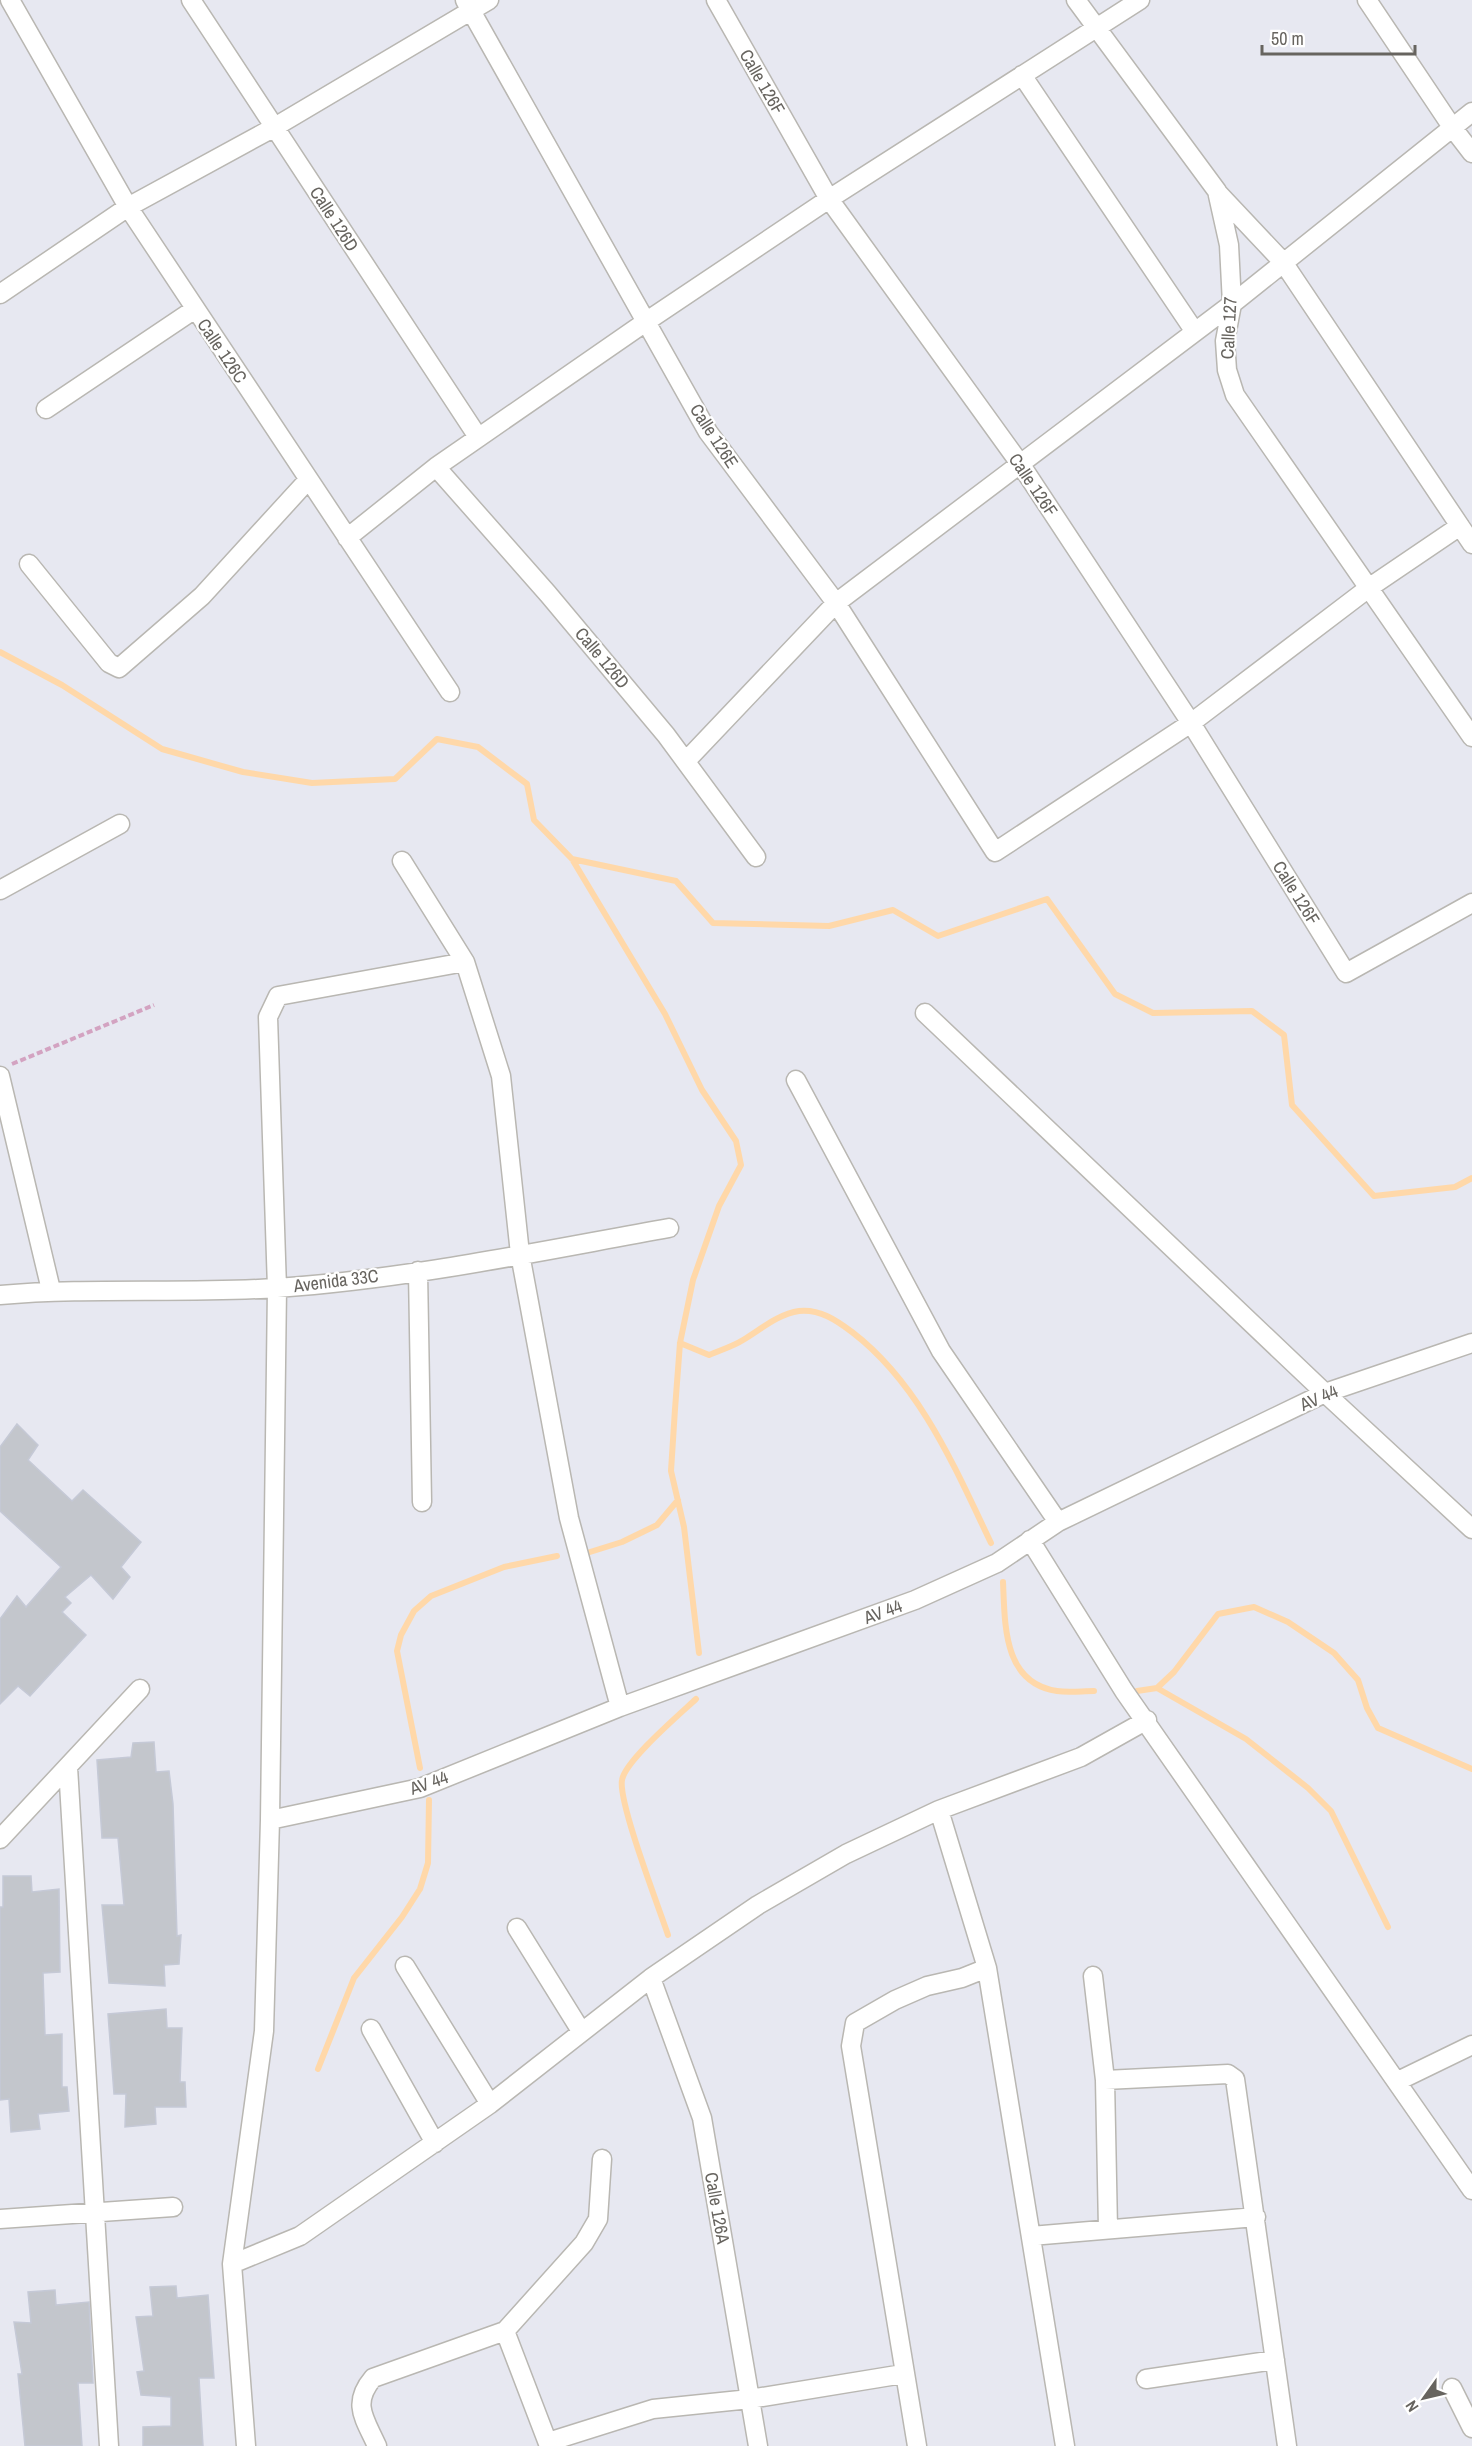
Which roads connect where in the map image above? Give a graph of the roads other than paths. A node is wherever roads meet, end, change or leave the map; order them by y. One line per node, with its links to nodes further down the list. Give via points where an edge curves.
1 (10, 0): 17 (street, Calle 126C)
2 (191, 0): 13 (street, Calle 126D)
3 (489, 0): 8 (street)
4 (716, 0): 16 (street, Calle 126F)
5 (1076, 0): 9 (street, Calle 127)
6 (1140, 0): 9 (street)
7 (1368, 0): 12 (street)
8 (469, 5): 13 (street); 22 (street, Calle 126E)
9 (1096, 27): 10 (street); 15 (street, Calle 127)
10 (1022, 75): 16 (street); 23 (street)
11 (1472, 112): 12 (street)
12 (1452, 127): 14 (street); 18 (street)
13 (273, 128): 17 (street); 25 (street, Calle 126D)
14 (1472, 153)
15 (1216, 191): 18 (street); 20 (street, Calle 127, via 1229,245)
16 (829, 199): 22 (street); 26 (street, Calle 126F)
17 (128, 207): 19 (street); 21 (street, Calle 126C)
18 (1283, 262): 20 (street); 29 (street)
19 (0, 294)
20 (1233, 303): 23 (street); 33 (street, Calle 127, via 1225,341 1227,370 1235,395)
21 (195, 309): 24 (street); 28 (street, Calle 126C)
22 (647, 321): 25 (street); 34 (street, Calle 126E, via 708,432)
23 (1195, 332): 26 (street)
24 (46, 409)
25 (478, 437): 27 (street)
26 (1021, 465): 34 (street); 36 (street, Calle 126F)
27 (436, 467): 30 (street); 38 (street, Calle 126D)
28 (308, 480): 30 (street, Calle 126C); 32 (street, via 201,596 119,669)
29 (1460, 526): 31 (street); 33 (street)
30 (347, 538): 35 (street, Calle 126C)
31 (1472, 544)
32 (29, 564)
33 (1370, 587): 36 (street); 37 (street, Calle 127)
34 (836, 603): 36 (street, Calle 126E, via 995,852); 38 (street)
35 (450, 692)
36 (1191, 723): 43 (street, Calle 126F, via 1346,974)
37 (1472, 737)
38 (686, 760): 40 (street, Calle 126D)
39 (120, 824): 42 (street)
40 (756, 857)
41 (402, 861): 44 (street)
42 (0, 890)
43 (1472, 903)
44 (465, 962): 49 (street, via 501,1076); 51 (street, via 278,996 268,1017)
45 (926, 1013): 55 (street)
46 (5, 1070): 52 (street)
47 (796, 1080): 57 (street, via 941,1350)
48 (669, 1228): 49 (street, Avenida 33C)
49 (520, 1254): 50 (street, Avenida 33C); 61 (street, via 570,1518)
50 (418, 1271): 51 (street, Avenida 33C); 56 (street)
51 (277, 1288): 52 (street, Avenida 33C); 65 (street)
52 (51, 1290): 53 (street, Avenida 33C)
53 (0, 1295)
54 (1472, 1343): 55 (street, AV 44)
55 (1325, 1393): 57 (street, AV 44); 58 (street)
56 (422, 1502)
57 (1058, 1522): 59 (street, AV 44)
58 (1472, 1529)
59 (1029, 1540): 61 (street, AV 44, via 997,1563 915,1600); 62 (street, via 1124,1691)
60 (140, 1689): 63 (street)
61 (620, 1707): 65 (street, AV 44, via 420,1788)
62 (1147, 1720): 64 (street, via 1081,1757); 76 (street)
63 (68, 1767): 66 (street); 82 (street)
64 (939, 1810): 69 (street); 71 (street, via 846,1854 777,1893)
65 (270, 1820): 87 (street, via 264,2031)
66 (0, 1839)
67 (517, 1929): 73 (street)
68 (405, 1966): 77 (street)
69 (987, 1968): 86 (street); 90 (street, via 927,1986 855,2023 851,2046)
70 (1093, 1976): 75 (street)
71 (651, 1978): 73 (street); 93 (street, Calle 126A, via 702,2118)
72 (371, 2030): 78 (street)
73 (581, 2031): 77 (street)
74 (1472, 2044): 76 (street)
75 (1105, 2080): 83 (street, via 1228,2074 1235,2079); 85 (street)
76 (1398, 2081): 80 (street)
77 (490, 2104): 78 (street)
78 (435, 2143): 87 (street, via 300,2236)
79 (602, 2159): 88 (street, via 598,2219 584,2242)
80 (1472, 2190)
81 (173, 2207): 82 (street)
82 (95, 2212): 84 (street); 96 (street)
83 (1256, 2217): 85 (street); 89 (street)
84 (0, 2219)
85 (1108, 2229): 86 (street)
86 (1031, 2236): 101 (street)
87 (232, 2264): 97 (street)
88 (505, 2331): 95 (street); 98 (street, via 373,2378 363,2390 360,2408)
89 (1275, 2360): 91 (street); 102 (street)
90 (903, 2374): 93 (street); 100 (street)
91 (1146, 2379)
92 (1452, 2388): 94 (street)
93 (750, 2399): 95 (street, via 653,2409); 99 (street, Calle 126A)
94 (1472, 2428)
95 (548, 2444)
96 (109, 2446)
97 (246, 2446)
98 (377, 2446)
99 (758, 2446)
100 (917, 2446)
101 (1065, 2446)
102 (1287, 2446)

